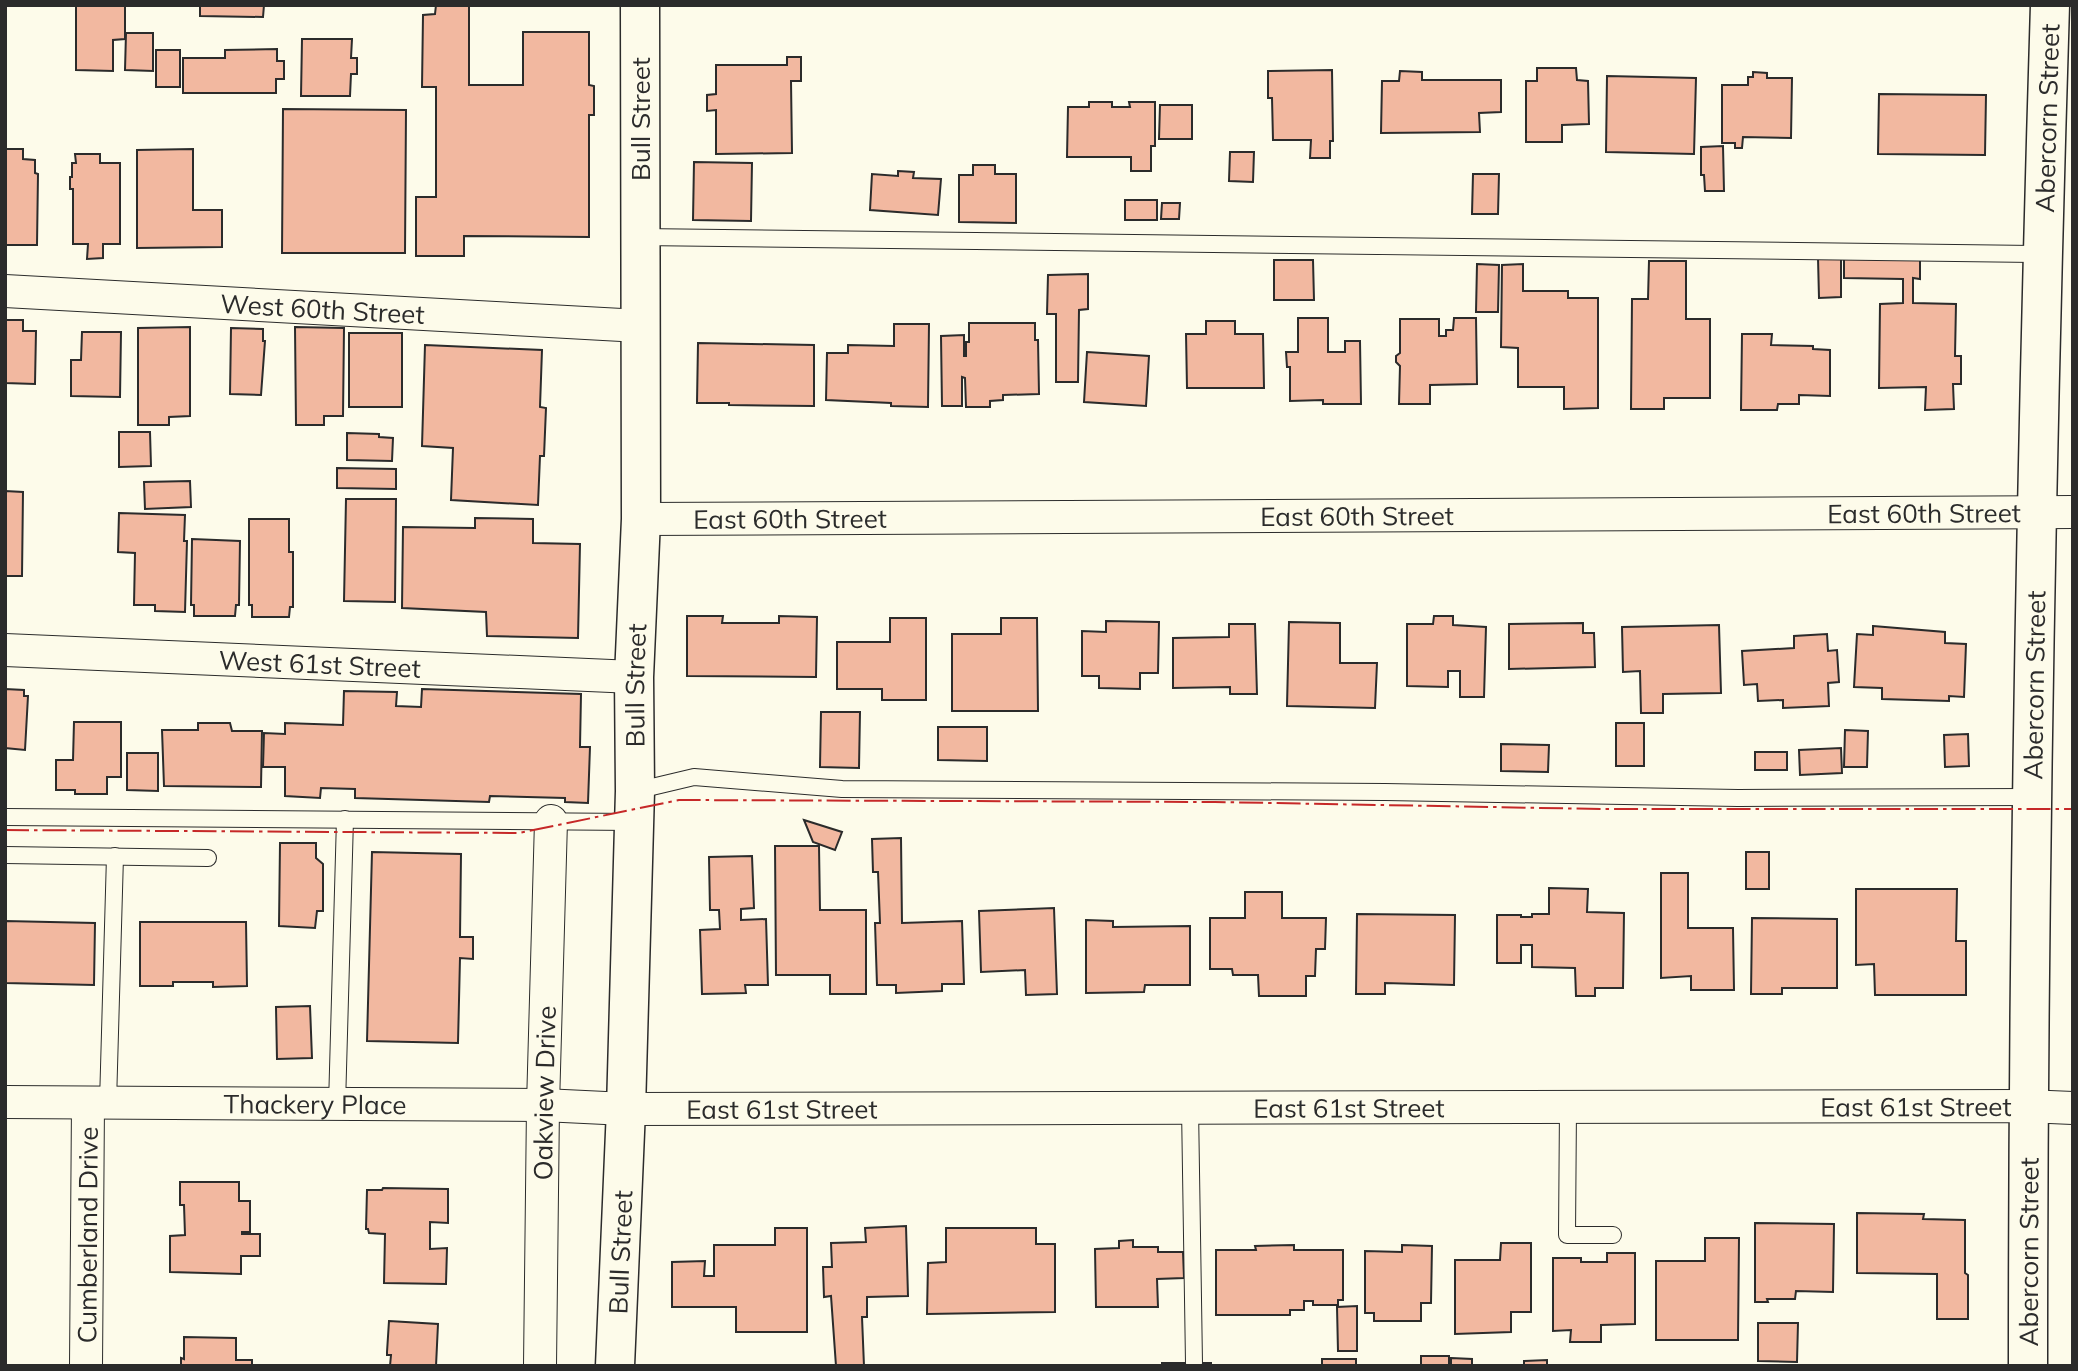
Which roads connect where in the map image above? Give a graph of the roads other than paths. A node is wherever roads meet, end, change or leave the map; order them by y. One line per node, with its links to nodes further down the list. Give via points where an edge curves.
1 (640, 5): 3 (main road, Bull Street)
2 (2050, 5): 4 (main road, Abercorn Street)
3 (640, 237): 4 (lane); 6 (main road, Bull Street)
4 (2043, 254): 7 (main road, Abercorn Street)
5 (5, 291): 6 (street, West 60th Street)
6 (640, 326): 8 (main road, Bull Street)
7 (2054, 511): 8 (street, East 60th Street); 11 (main road, Abercorn Street)
8 (641, 519): 10 (main road, Bull Street)
9 (5, 650): 10 (street, West 61st Street)
10 (634, 677): 12 (main road, Bull Street)
11 (2032, 797): 12 (lane, via 842,789 694,776); 23 (main road, Abercorn Street)
12 (634, 806): 15 (lane); 27 (main road, Bull Street)
13 (5, 817): 14 (lane)
14 (345, 819): 15 (lane); 21 (lane)
15 (551, 821): 22 (street, Oakview Drive)
16 (5, 855): 17 (lane)
17 (115, 856): 18 (lane); 20 (lane)
18 (208, 858)
19 (5, 1102): 20 (street, Thackery Place)
20 (98, 1103): 21 (street, Thackery Place); 30 (street, Cumberland Drive)
21 (337, 1105): 22 (street, Thackery Place)
22 (543, 1105): 27 (street, Thackery Place); 31 (street, Oakview Drive)
23 (2028, 1106): 25 (street, East 61st Street); 26 (street, East 61st Street); 33 (main road, Abercorn Street)
24 (1190, 1107): 25 (street, East 61st Street); 27 (street, East 61st Street); 29 (lane)
25 (1568, 1107): 28 (lane, via 1567,1235)
26 (2073, 1108)
27 (626, 1109): 32 (main road, Bull Street)
28 (1613, 1235)
29 (1194, 1363)
30 (86, 1366)
31 (540, 1366)
32 (615, 1366)
33 (2028, 1366)

